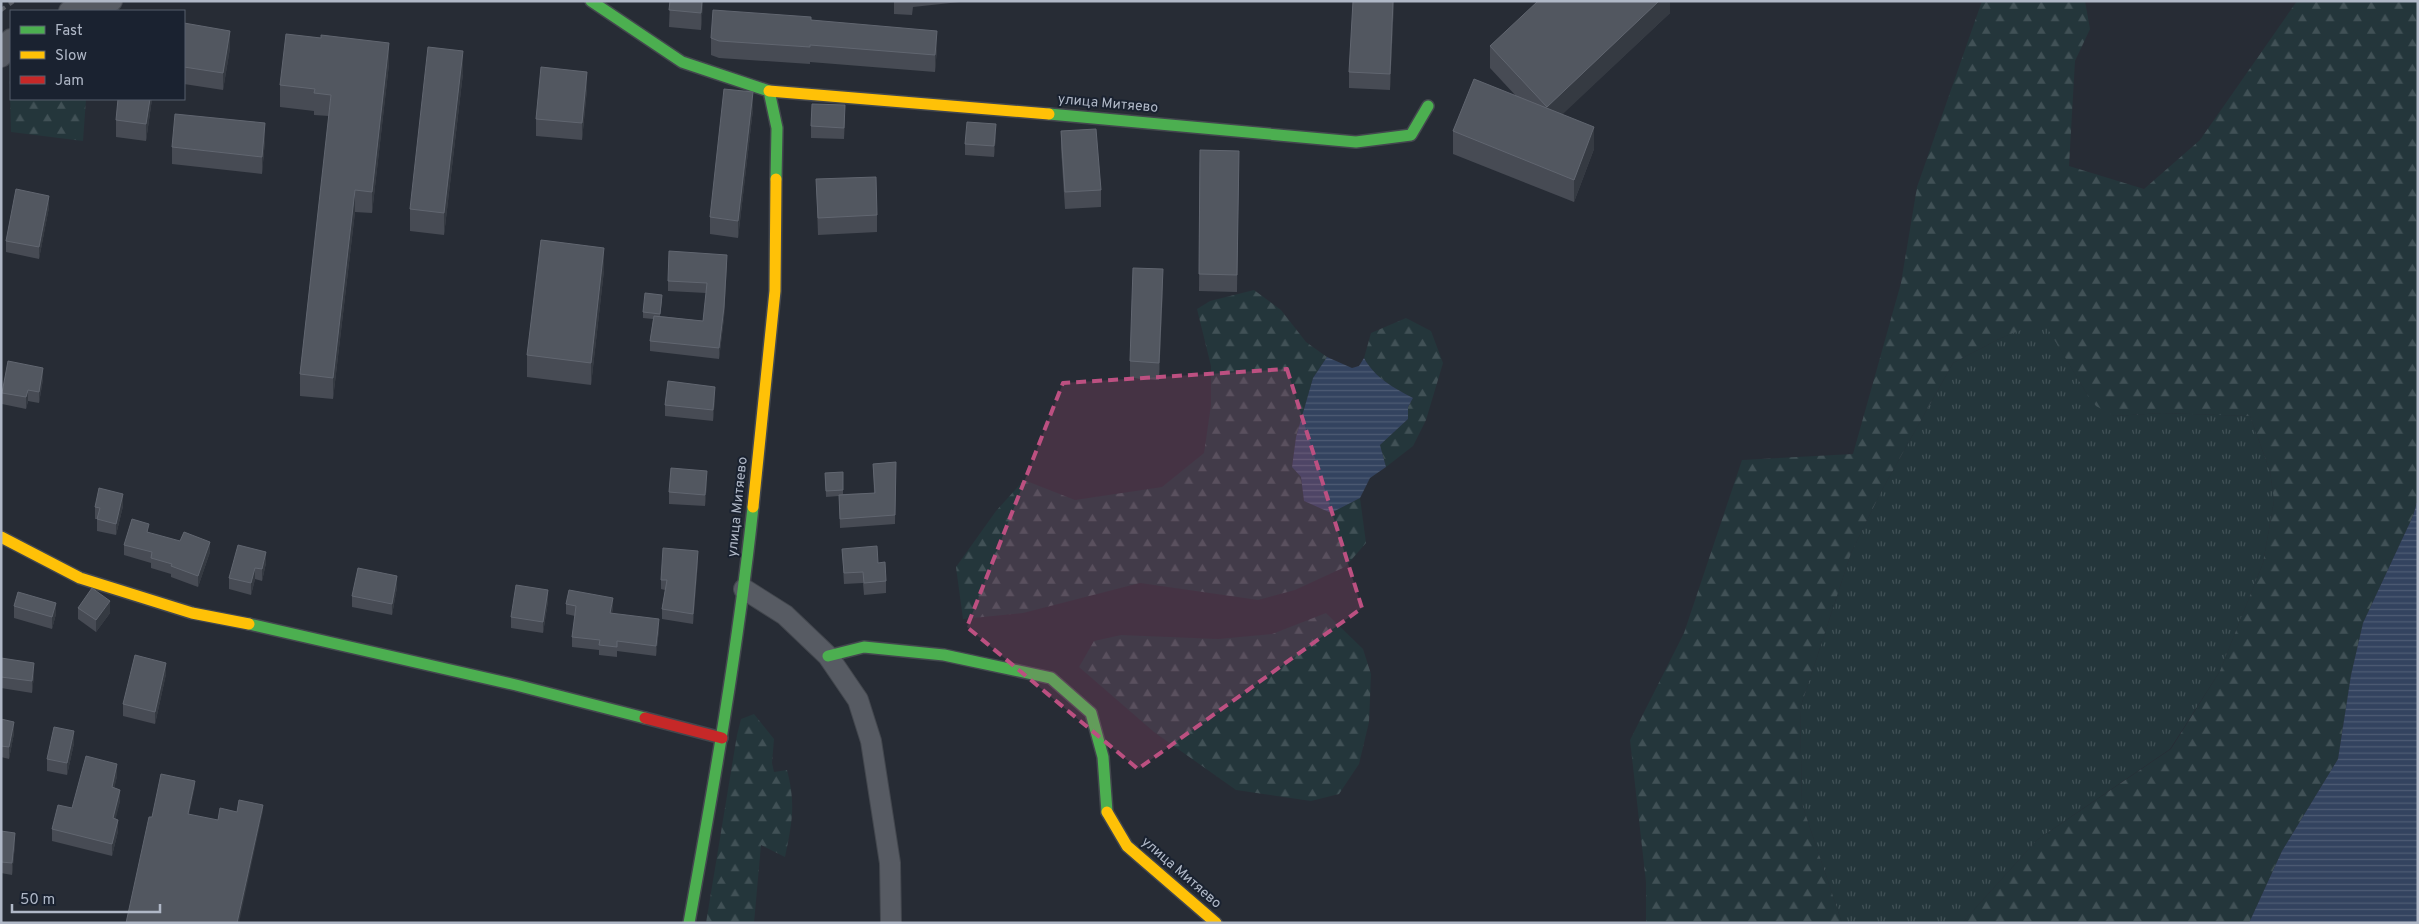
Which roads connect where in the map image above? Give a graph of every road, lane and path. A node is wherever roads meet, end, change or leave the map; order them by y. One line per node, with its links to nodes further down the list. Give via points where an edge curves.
1 (112, 1): 3 (street)
2 (592, 1): 6 (street, улица Митяево, via 682,62)
3 (73, 10)
4 (10, 40): 5 (street)
5 (1, 57)
6 (769, 91): 7 (street, улица Митяево, via 1356,142 1411,135); 9 (street, улица Митяево, via 777,128 775,291)
7 (1428, 106)
8 (1, 537): 11 (street, via 80,578 192,613 516,685)
9 (744, 590): 10 (street, via 785,615); 11 (street, улица Митяево)
10 (828, 656): 13 (street, via 858,700 871,741 890,862); 14 (street, улица Митяево, via 864,647 944,655 1051,678 1091,713 1103,757 1107,814 1127,846)
11 (722, 738): 12 (street, улица Митяево)
12 (689, 923)
13 (891, 923)
14 (1216, 923)

